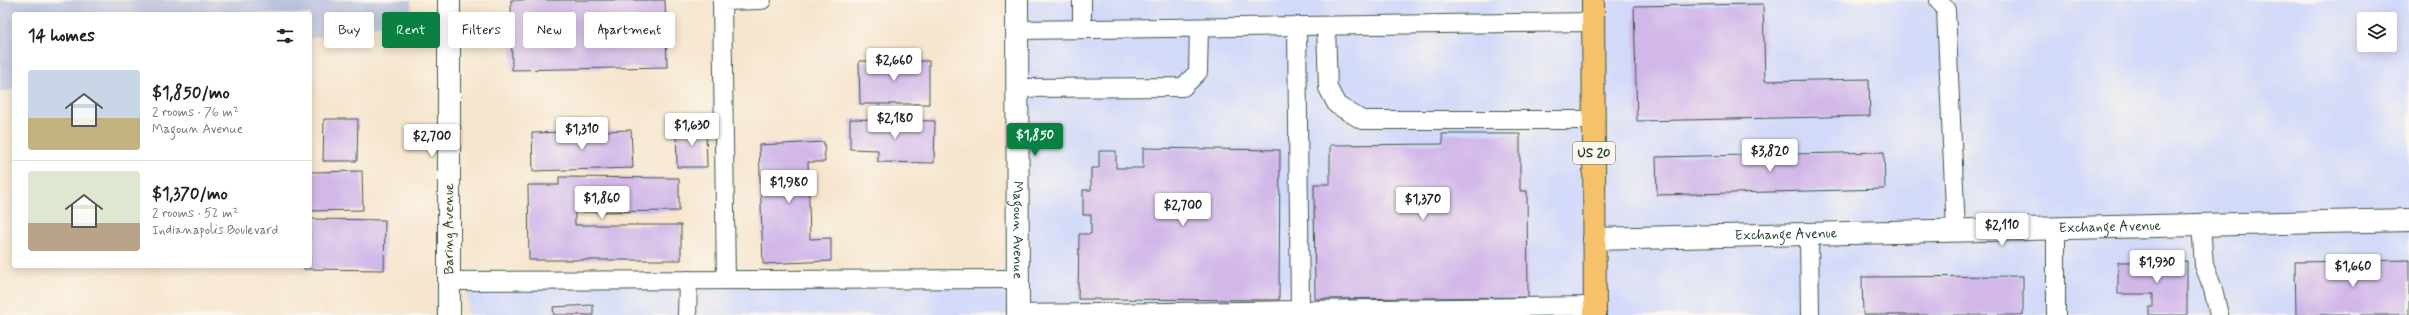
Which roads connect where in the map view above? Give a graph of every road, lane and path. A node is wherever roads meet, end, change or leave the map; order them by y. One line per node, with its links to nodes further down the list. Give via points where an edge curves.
1 (448, 0): 25 (street, Baring Avenue)
2 (722, 0): 3 (lane); 24 (lane)
3 (762, 0)
4 (1017, 0): 13 (street, Magoun Avenue)
5 (1082, 0): 12 (lane)
6 (1593, 0): 8 (main road, US 20)
7 (1939, 0): 19 (lane, via 1946,10)
8 (1593, 22): 9 (lane); 15 (main road, US 20)
9 (1326, 26): 10 (lane); 15 (lane, via 1328,88 1337,105 1362,120)
10 (1297, 27): 11 (lane); 26 (lane)
11 (1199, 28): 12 (lane); 14 (lane, via 1198,72 1183,87)
12 (1082, 29): 13 (lane)
13 (1017, 30): 14 (street, Magoun Avenue)
14 (1017, 88): 22 (street, Magoun Avenue)
15 (1594, 120): 21 (main road, US 20)
16 (2409, 220): 17 (street, Exchange Avenue)
17 (2201, 225): 18 (street, Exchange Avenue); 33 (lane, via 2204,265 2214,290)
18 (2056, 228): 19 (street, Exchange Avenue); 32 (lane)
19 (1956, 231): 20 (street, Exchange Avenue)
20 (1809, 234): 21 (street, Exchange Avenue); 31 (lane)
21 (1594, 239): 27 (main road, US 20)
22 (1018, 279): 24 (lane); 28 (street, Magoun Avenue)
23 (688, 280): 24 (lane); 25 (lane); 30 (lane)
24 (726, 280)
25 (449, 281): 29 (street, Baring Avenue)
26 (1300, 310): 27 (lane); 28 (lane)
27 (1595, 310)
28 (1018, 314)
29 (449, 315)
30 (687, 315)
31 (1810, 315)
32 (2056, 315)
33 (2219, 315)

